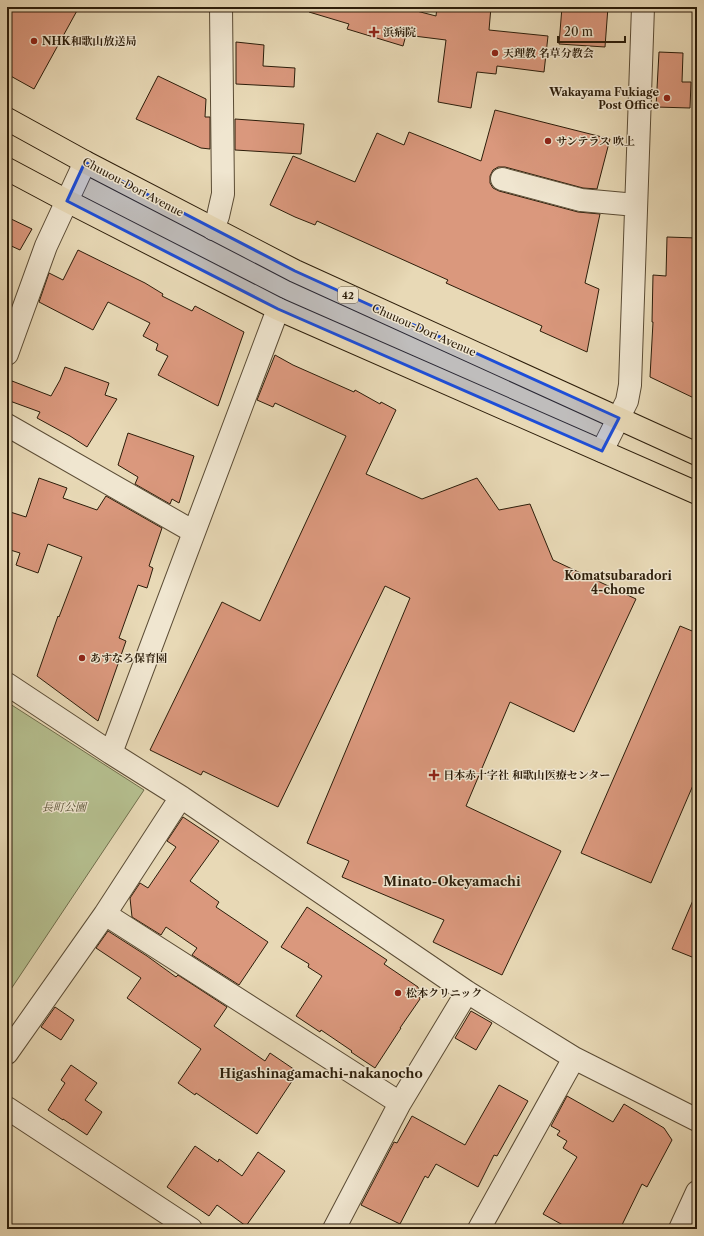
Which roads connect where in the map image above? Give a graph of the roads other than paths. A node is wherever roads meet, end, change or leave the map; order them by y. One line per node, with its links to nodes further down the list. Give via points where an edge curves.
1 (221, 7): 9 (street, via 222,194)
2 (643, 7): 8 (street)
3 (7, 119): 4 (highway, Chuuou-Dori Avenue / 42)
4 (85, 162): 7 (street); 9 (highway, Chuuou-Dori Avenue / 42)
5 (7, 169): 7 (highway)
6 (502, 179): 8 (street, via 581,200)
7 (67, 201): 10 (highway); 11 (street, via 46,246)
8 (636, 204): 12 (street, via 630,385 627,401)
9 (213, 229): 12 (highway, Chuuou-Dori Avenue / 42, via 295,271)
10 (278, 309): 14 (highway); 17 (street)
11 (7, 354)
12 (619, 418): 14 (street); 15 (highway, Chuuou-Dori Avenue / 42)
13 (7, 425): 17 (street)
14 (602, 451): 16 (highway)
15 (697, 454)
16 (697, 493)
17 (194, 532): 19 (street)
18 (7, 684): 19 (street)
19 (111, 753): 20 (street)
20 (181, 797): 21 (street); 22 (street)
21 (105, 914): 23 (street); 25 (street)
22 (467, 992): 24 (street); 25 (street)
23 (7, 1053)
24 (574, 1058): 27 (street); 31 (street)
25 (400, 1103): 30 (street)
26 (7, 1108): 29 (street)
27 (697, 1120)
28 (697, 1192): 32 (street)
29 (191, 1229)
30 (334, 1229)
31 (479, 1229)
32 (680, 1229)

